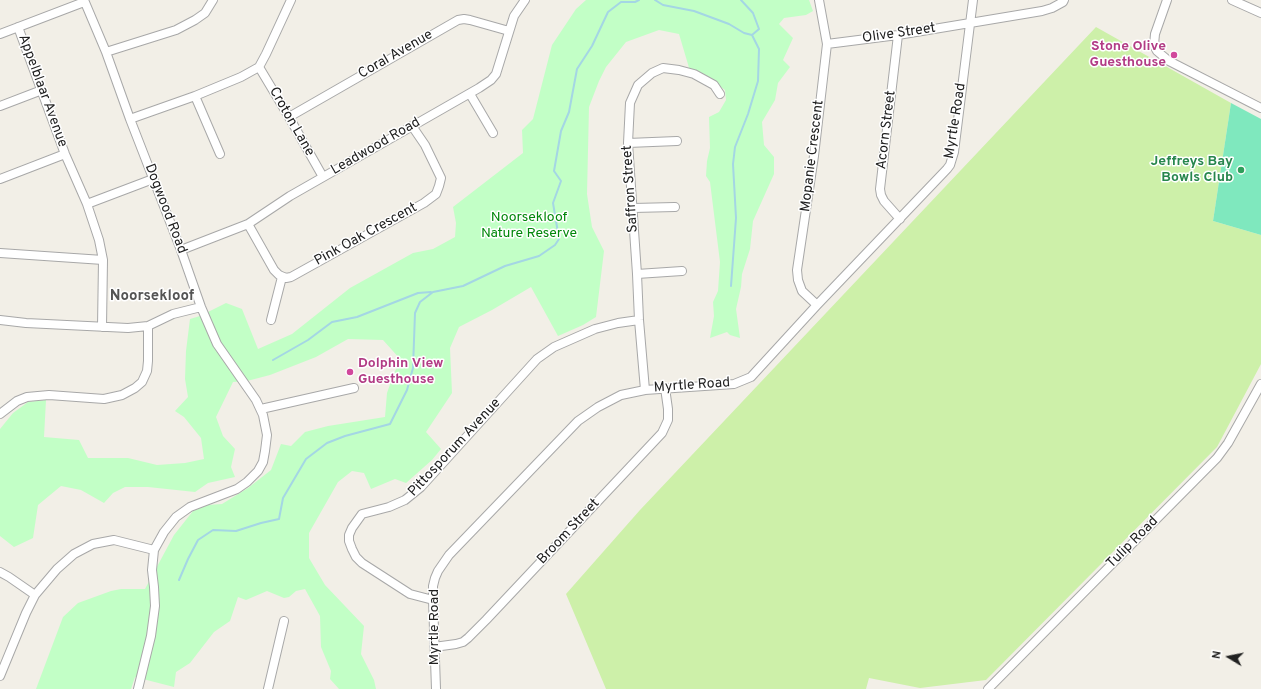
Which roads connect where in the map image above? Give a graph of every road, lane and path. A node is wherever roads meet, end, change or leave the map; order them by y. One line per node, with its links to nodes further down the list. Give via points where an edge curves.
1 (213, 0): 17 (street, via 205,13 176,30)
2 (291, 0): 18 (street)
3 (525, 0): 13 (street, Leadwood Road, via 514,16)
4 (819, 0): 16 (street, Mopanie Crescent)
5 (973, 0): 11 (street, Myrtle Road)
6 (1064, 0): 11 (street, Olive Street, via 1042,11)
7 (1167, 0): 24 (street, via 1155,34 1154,45 1157,51 1169,61)
8 (1232, 0): 10 (street)
9 (84, 1): 12 (street); 17 (street, Dogwood Road)
10 (1261, 13)
11 (970, 23): 15 (street, Olive Street); 39 (street, Myrtle Road, via 952,158 947,169)
12 (18, 27): 14 (street); 19 (street, Appelblaar Avenue)
13 (509, 31): 20 (street, Leadwood Road, via 496,74); 25 (street, Coral Avenue, via 470,20 458,20)
14 (0, 34)
15 (898, 35): 16 (street, Olive Street); 39 (street, Acorn Street, via 880,189 884,201)
16 (827, 44): 47 (street, Mopanie Crescent, via 798,270 802,291)
17 (106, 52): 26 (street, Dogwood Road)
18 (259, 67): 22 (street); 25 (street, Croton Lane)
19 (42, 90): 23 (street); 31 (street, Appelblaar Avenue)
20 (470, 94): 27 (street, Leadwood Road); 28 (street)
21 (720, 94): 30 (street, Saffron Street, via 714,85 694,74 663,68 652,73 638,85 630,103)
22 (195, 96): 26 (street); 32 (street)
23 (0, 106)
24 (1261, 108)
25 (289, 117): 33 (street, Croton Lane)
26 (130, 120): 34 (street, Dogwood Road)
27 (412, 126): 33 (street, Leadwood Road); 46 (street, Pink Oak Crescent, via 440,175 441,181 433,197 291,277)
28 (493, 133)
29 (677, 141): 30 (street)
30 (628, 143): 38 (street, Saffron Street)
31 (65, 154): 35 (street, Appelblaar Avenue); 36 (street, Appelblaar Avenue)
32 (220, 154)
33 (323, 177): 40 (street, Leadwood Road)
34 (154, 178): 36 (street); 41 (street, Dogwood Road)
35 (0, 179)
36 (87, 204): 43 (street, Appelblaar Avenue, via 99,240)
37 (675, 207): 38 (street)
38 (633, 208): 45 (street, Saffron Street)
39 (900, 218): 47 (street, Myrtle Road)
40 (248, 224): 41 (street, Leadwood Road); 46 (street, via 274,270)
41 (181, 250): 48 (street, Dogwood Road)
42 (0, 253): 43 (street)
43 (102, 260): 53 (street, Appelblaar Avenue)
44 (682, 271): 45 (street)
45 (637, 274): 51 (street, Saffron Street)
46 (282, 276): 50 (street)
47 (818, 305): 56 (street, Myrtle Road, via 751,377 734,384)
48 (201, 307): 52 (street, via 173,314); 58 (street, Dogwood Road, via 217,344)
49 (0, 320): 53 (street, via 26,324)
50 (271, 320)
51 (639, 320): 57 (street, Saffron Street); 63 (street, Pittosporum Avenue, via 595,329 554,347 537,359 421,487 405,500 390,507 362,514 349,535 352,549 362,564 410,594)
52 (148, 326): 53 (street); 59 (street, via 146,371 142,382 135,388 122,395 104,398 49,395 31,397 18,401)
53 (102, 327)
54 (1261, 384): 70 (street, Tulip Road, via 1228,444 1217,458)
55 (354, 388): 58 (street)
56 (665, 388): 57 (street, Myrtle Road); 65 (street, Broom Street, via 668,420 662,433 468,638 456,644)
57 (644, 390): 63 (street, Myrtle Road, via 621,395 598,407 578,422 449,555 435,578)
58 (261, 409): 60 (street, Dogwood Road, via 267,435 266,451 258,471 237,490 190,507 176,517)
59 (0, 414)
60 (154, 550): 62 (street, via 114,540 93,544 74,554 56,569); 67 (street, Dogwood Road, via 152,570 155,606)
61 (0, 572): 62 (street)
62 (35, 595): 66 (street)
63 (433, 600): 65 (street, Myrtle Road)
64 (284, 621): 68 (street)
65 (434, 647): 69 (street, Myrtle Road)
66 (0, 676)
67 (138, 689)
68 (268, 689)
69 (436, 689)
70 (988, 689)

